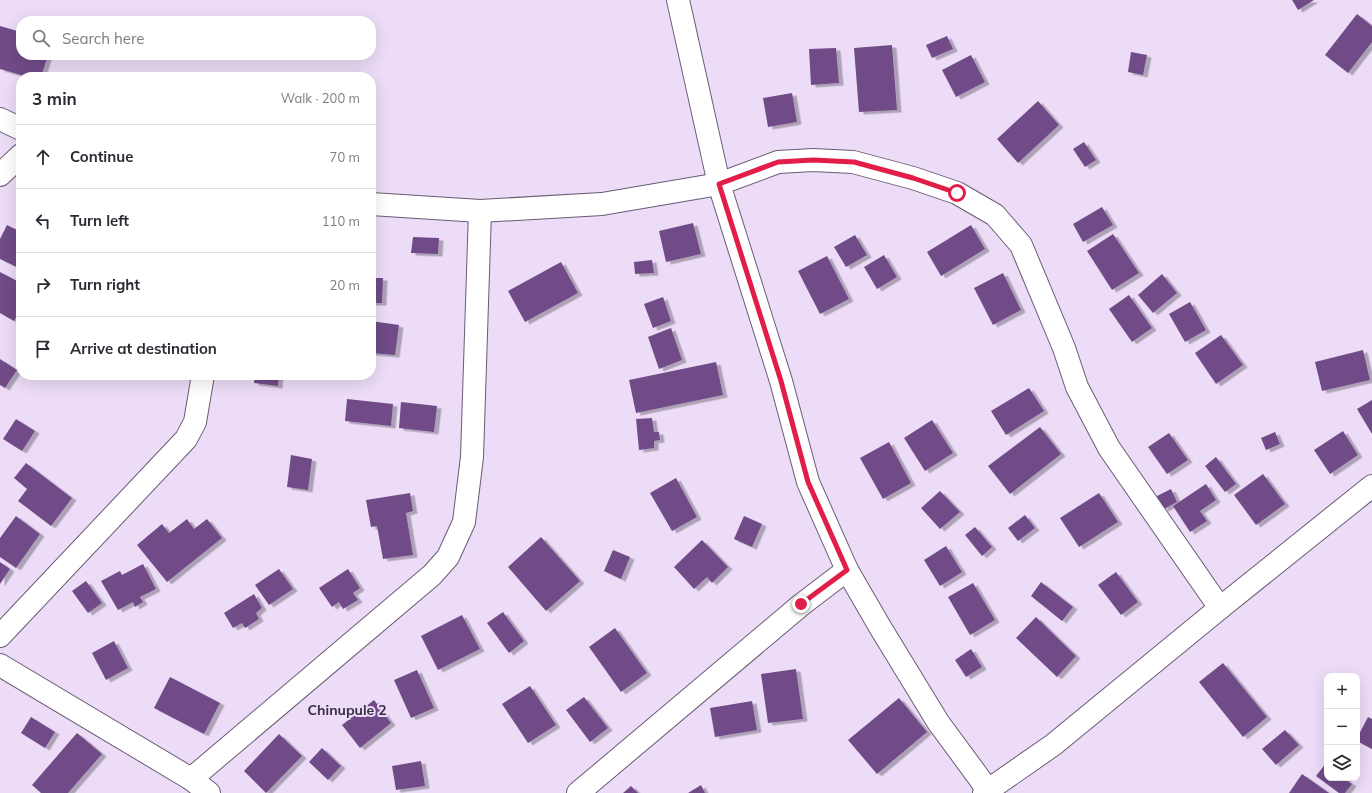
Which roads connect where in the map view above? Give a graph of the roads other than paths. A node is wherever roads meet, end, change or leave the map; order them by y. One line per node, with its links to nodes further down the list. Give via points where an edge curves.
1 (678, 0): 6 (street)
2 (0, 119): 3 (street)
3 (16, 127)
4 (16, 160): 5 (street)
5 (0, 175)
6 (719, 184): 8 (street, via 602,204); 11 (street, via 781,381 808,482); 12 (street, via 778,162 854,162 957,193 995,215 1021,245 1064,348 1077,387 1109,448)
7 (376, 204): 8 (street)
8 (480, 211): 15 (street, via 472,457 464,522 448,557 432,575)
9 (202, 380): 13 (street, via 195,422 186,439)
10 (1372, 486): 12 (street)
11 (847, 570): 16 (street, via 938,722); 18 (street, via 801,604)
12 (1220, 608): 16 (street, via 1053,745)
13 (0, 636)
14 (0, 665): 15 (street)
15 (191, 779): 17 (street)
16 (986, 791)
17 (209, 793)
18 (578, 793)

